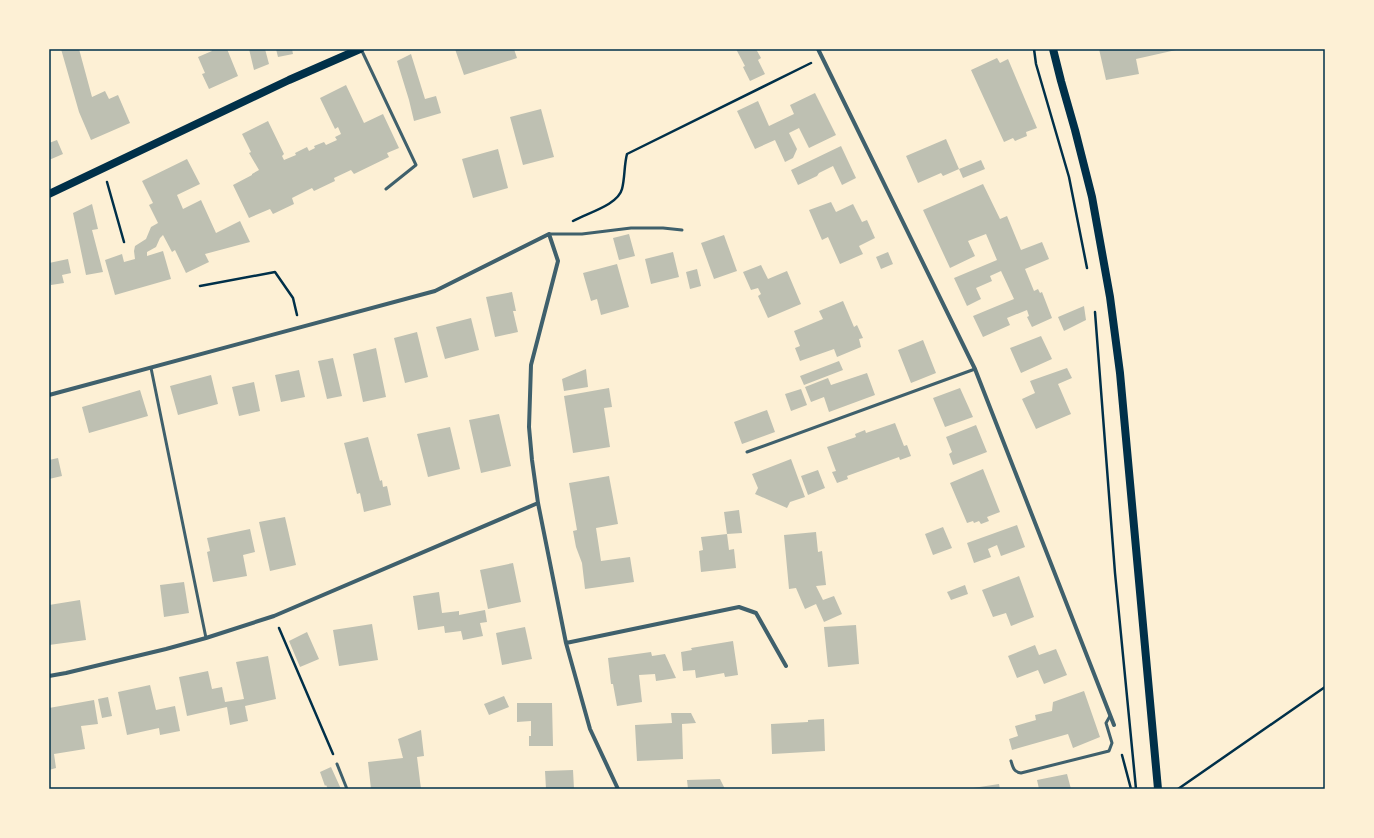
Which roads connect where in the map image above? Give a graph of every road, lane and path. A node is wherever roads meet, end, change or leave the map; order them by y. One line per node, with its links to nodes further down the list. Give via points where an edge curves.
1 (360, 49): 6 (main road); 7 (lane, via 416,165)
2 (818, 49): 5 (street)
3 (1034, 49): 12 (path, via 1036,64 1069,177)
4 (1053, 49): 36 (main road, via 1092,197 1110,297 1120,374)
5 (823, 59): 10 (path, via 786,74 627,154 622,188 615,201); 17 (street)
6 (102, 169): 8 (main road); 11 (path)
7 (386, 189)
8 (49, 194)
9 (682, 230): 10 (lane, via 631,228 582,234)
10 (549, 234): 15 (street, via 435,291); 20 (street, via 558,261 531,365 529,428)
11 (124, 242)
12 (1088, 269)
13 (200, 286): 15 (path, via 275,272 293,298)
14 (1094, 308): 35 (path, via 1115,573)
15 (300, 328): 16 (street)
16 (151, 368): 18 (street); 22 (lane)
17 (975, 369): 19 (lane); 27 (street)
18 (49, 395)
19 (746, 452)
20 (538, 503): 21 (street); 23 (street)
21 (274, 616): 22 (street); 31 (path)
22 (206, 638): 25 (street)
23 (566, 643): 24 (street, via 739,607 756,613); 33 (street, via 590,729)
24 (786, 666)
25 (49, 676)
26 (1325, 687): 37 (path)
27 (1110, 716): 28 (street); 30 (lane, via 1106,723 1112,743 1109,751 1021,773 1013,770)
28 (1114, 725)
29 (1122, 754): 34 (path)
30 (1011, 761)
31 (337, 764): 32 (lane)
32 (347, 789)
33 (618, 789)
34 (1132, 789)
35 (1136, 789)
36 (1158, 789)
37 (1178, 789)

